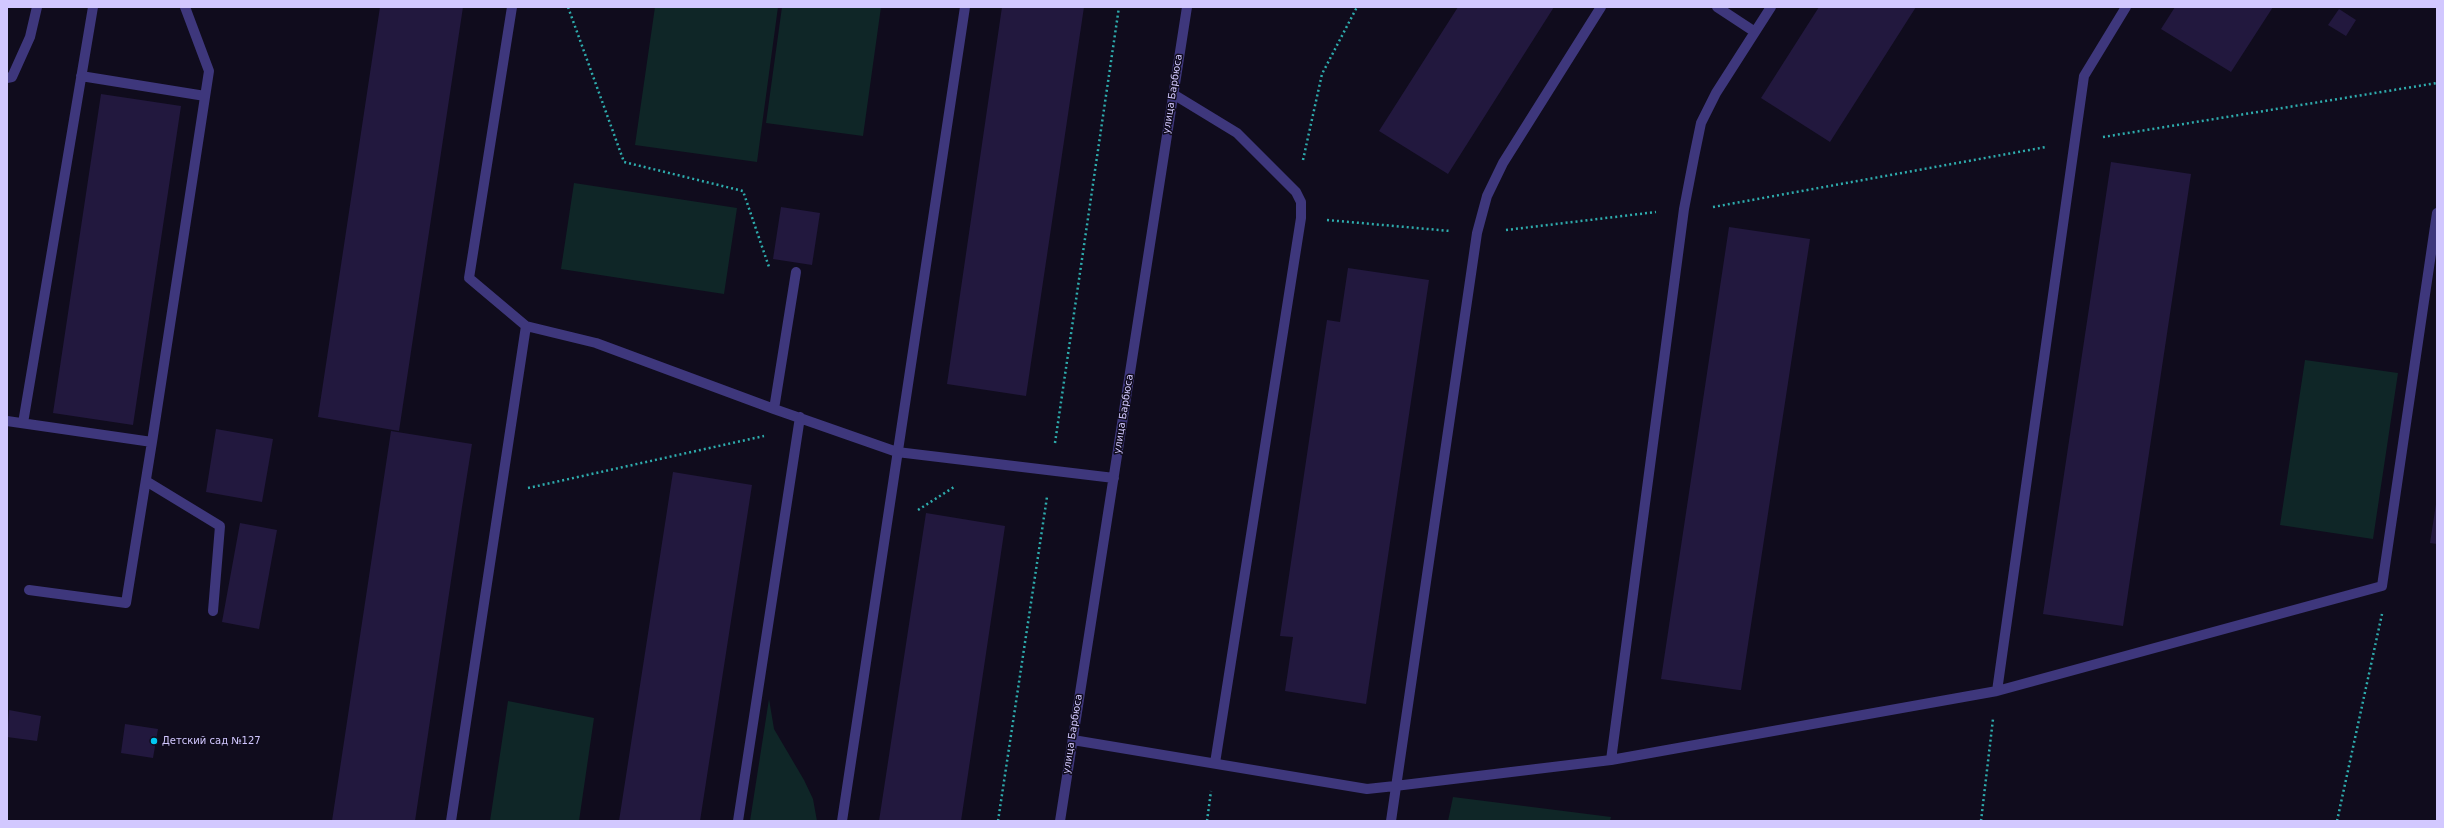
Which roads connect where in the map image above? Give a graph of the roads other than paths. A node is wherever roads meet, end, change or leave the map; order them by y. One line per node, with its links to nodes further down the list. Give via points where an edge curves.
1 (38, 7): 13 (street, via 30,37 12,76)
2 (93, 7): 12 (street)
3 (185, 7): 15 (street, via 209,71)
4 (512, 7): 18 (street, via 469,278)
5 (965, 7): 24 (street)
6 (1187, 7): 14 (street, улица Барбюса)
7 (1601, 7): 33 (street, via 1503,163 1487,196 1477,233)
8 (1717, 7): 11 (street)
9 (1771, 7): 11 (street)
10 (2126, 7): 29 (street, via 2084,76)
11 (1755, 32): 31 (street, via 1716,93 1701,122 1684,208)
12 (81, 76): 15 (street); 22 (street)
13 (7, 78)
14 (1173, 94): 25 (street, улица Барбюса); 32 (street, via 1236,133 1296,192 1301,202 1301,218)
15 (205, 96): 23 (street)
16 (2437, 212): 29 (street, via 2382,586)
17 (796, 272): 19 (street)
18 (526, 326): 19 (street, via 596,343); 34 (street)
19 (774, 409): 20 (street)
20 (800, 417): 24 (street); 35 (street)
21 (7, 422): 22 (street)
22 (23, 423): 23 (street)
23 (152, 442): 26 (street)
24 (897, 452): 25 (street); 36 (street)
25 (1114, 478): 30 (street, улица Барбюса)
26 (146, 481): 27 (street, via 126,603); 28 (street, via 220,526)
27 (29, 590)
28 (213, 611)
29 (1997, 691): 31 (street)
30 (1073, 740): 32 (street); 37 (street, улица Барбюса)
31 (1611, 760): 33 (street)
32 (1215, 763): 33 (street, via 1367,789)
33 (1395, 786): 38 (street)
34 (451, 821)
35 (738, 821)
36 (842, 821)
37 (1060, 821)
38 (1391, 821)

